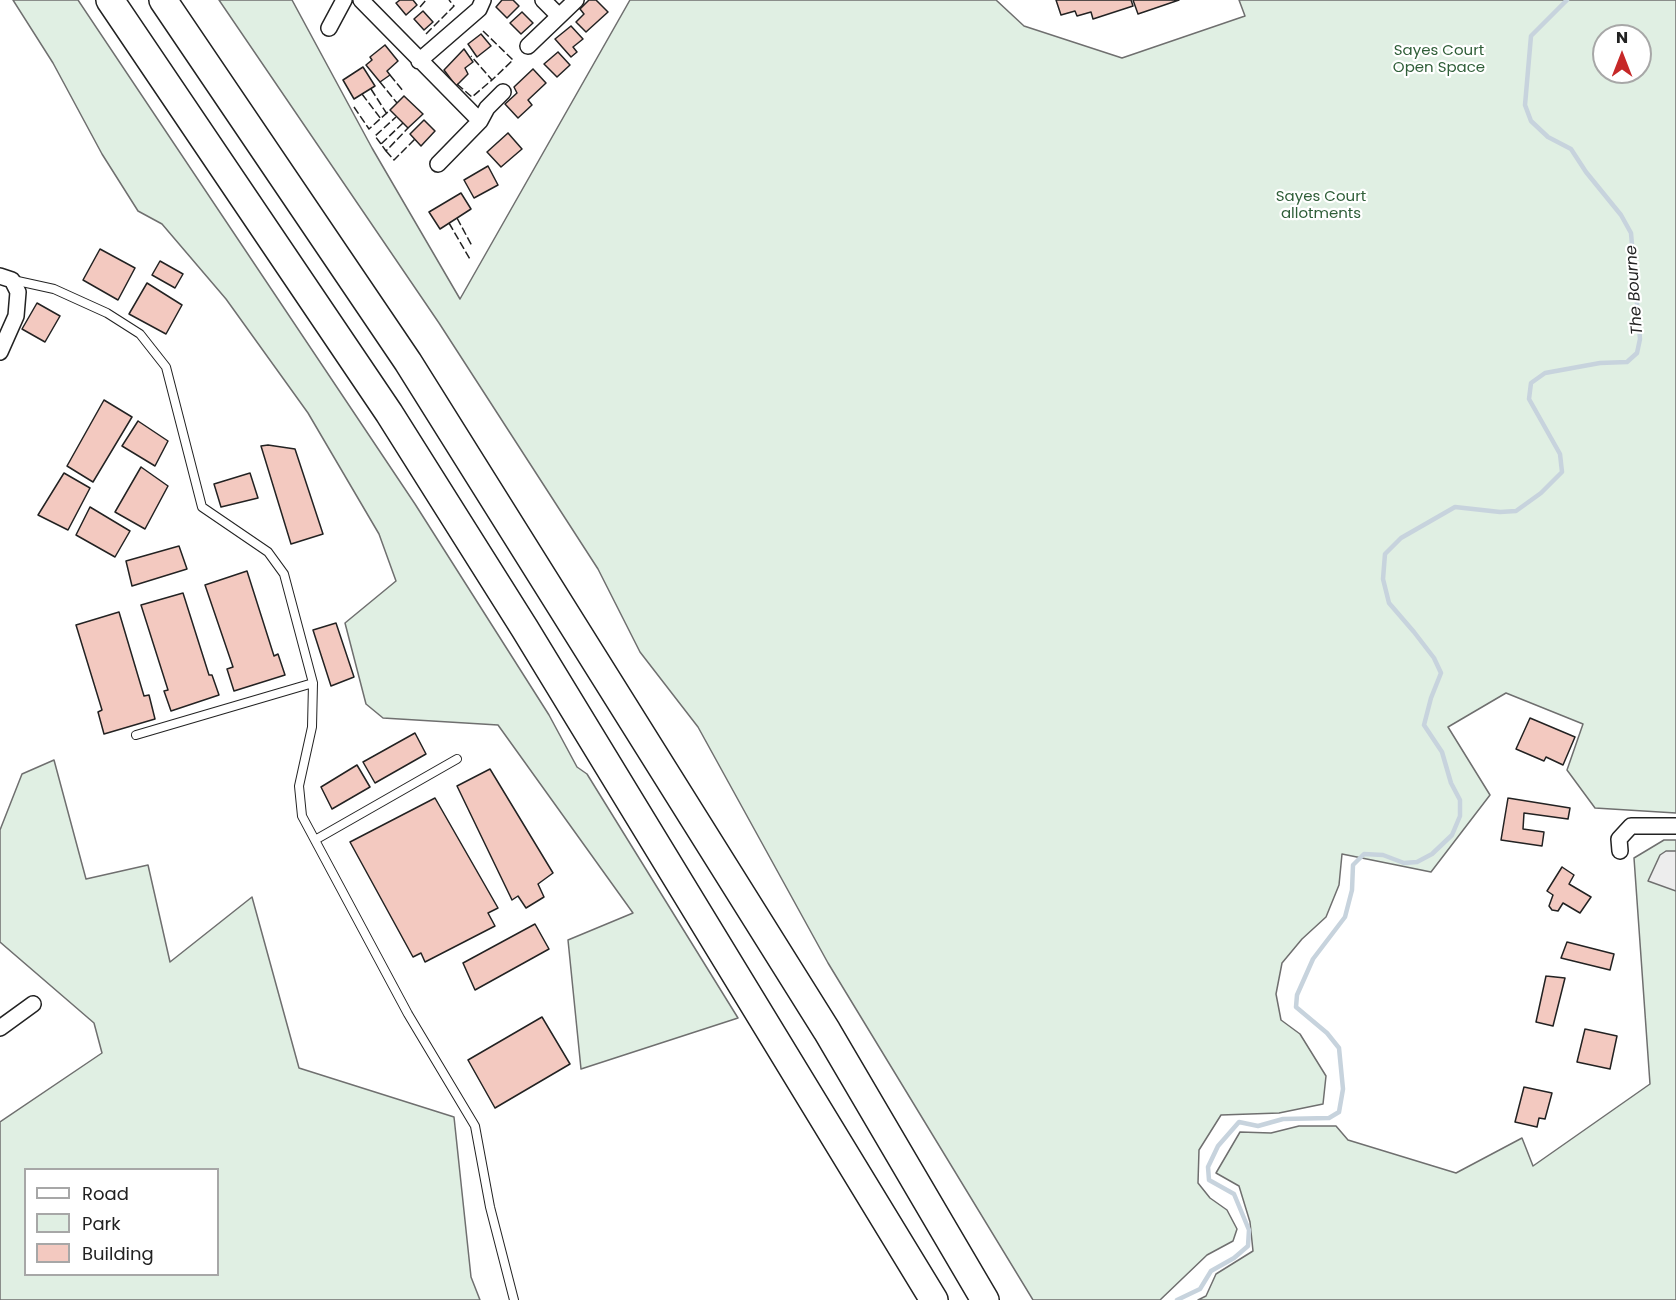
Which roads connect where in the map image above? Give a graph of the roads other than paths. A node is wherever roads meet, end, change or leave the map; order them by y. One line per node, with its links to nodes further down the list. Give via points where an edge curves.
1 (110, 0): 26 (highway, via 407,442)
2 (163, 0): 27 (highway, via 420,382 827,1031)
3 (344, 0): 9 (street)
4 (362, 0): 11 (street)
5 (483, 0): 11 (street, via 479,9)
6 (543, 0): 8 (street)
7 (576, 0): 8 (street)
8 (559, 16): 10 (street)
9 (329, 28)
10 (528, 46)
11 (419, 62): 13 (street)
12 (503, 92): 13 (street)
13 (480, 121): 14 (street)
14 (438, 164)
15 (6, 278): 16 (street, via 18,292 16,316); 17 (lane, via 54,290 107,313 140,334 166,367 202,507 268,552 284,574)
16 (0, 352)
17 (313, 683): 18 (lane); 21 (lane, via 312,727 299,786 302,816)
18 (136, 735)
19 (457, 759): 21 (lane)
20 (1676, 826): 22 (street, via 1631,825 1619,838)
21 (315, 840): 25 (lane, via 408,1014 475,1126 490,1207)
22 (1620, 851)
23 (33, 1004): 24 (street)
24 (0, 1026)
25 (514, 1300)
26 (933, 1300)
27 (985, 1300)

